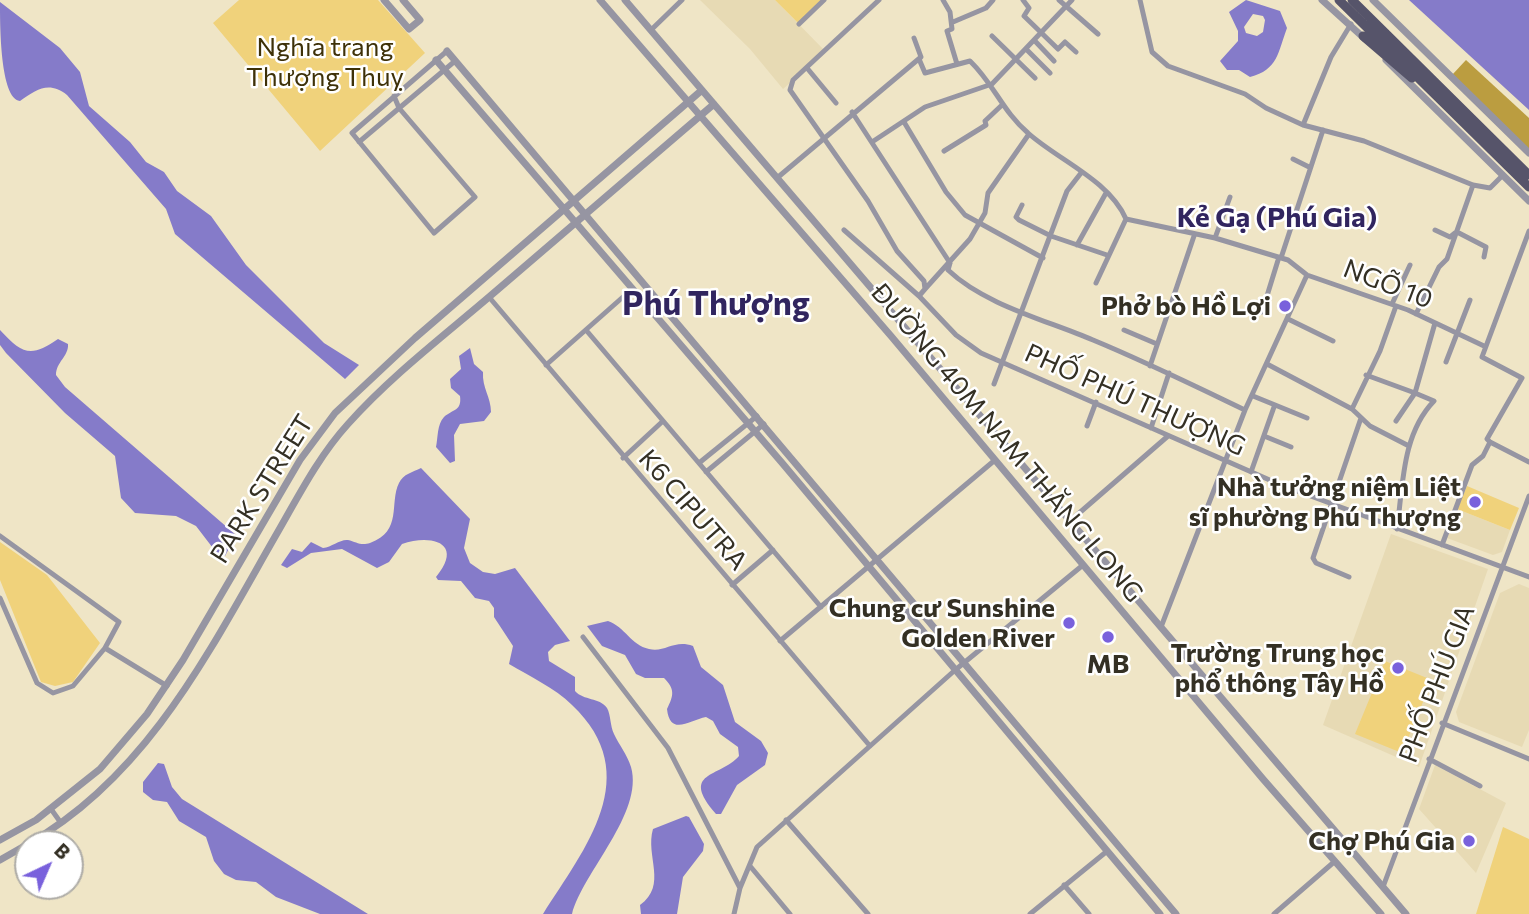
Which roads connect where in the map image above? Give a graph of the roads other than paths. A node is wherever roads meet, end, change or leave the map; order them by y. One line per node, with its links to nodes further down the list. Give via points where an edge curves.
1 (384, 0): 2 (street, via 409,29 420,20)
2 (403, 0)
3 (600, 0): 46 (street, ĐƯỜNG 40M NAM THĂNG LONG)
4 (625, 0): 22 (street, ĐƯỜNG 40M NAM THĂNG LONG)
5 (682, 0): 22 (street)
6 (824, 0): 20 (street)
7 (880, 0): 38 (street)
8 (943, 0): 19 (street)
9 (993, 0): 19 (street, via 986,8)
10 (1023, 0): 23 (street, via 1029,8 1024,16)
11 (1059, 0): 18 (street)
12 (1072, 0): 18 (street)
13 (1140, 0): 54 (street, via 1152,52 1168,66 1245,94)
14 (1322, 0): 21 (street)
15 (1339, 0): 43 (main road)
16 (1352, 0): 55 (main road)
17 (1373, 0): 62 (street)
18 (1066, 6): 23 (street); 24 (street)
19 (953, 22): 37 (street, via 947,31)
20 (799, 24)
21 (1351, 24): 26 (street); 54 (street, via 1331,57)
22 (651, 30): 44 (street, ĐƯỜNG 40M NAM THĂNG LONG)
23 (1039, 33): 28 (street); 31 (street, via 1058,49 1065,42)
24 (1098, 34)
25 (992, 36): 34 (street)
26 (1363, 36): 43 (main road); 68 (street)
27 (914, 38): 32 (street)
28 (1034, 40): 29 (street); 36 (street)
29 (1026, 49): 34 (street); 40 (street)
30 (447, 51): 33 (street); 35 (street)
31 (1076, 52)
32 (919, 59): 37 (street, via 925,73); 51 (street)
33 (436, 60): 39 (street); 45 (street)
34 (1017, 60): 41 (street); 42 (street)
35 (455, 61): 39 (street); 75 (street)
36 (1054, 61)
37 (957, 64): 42 (street, via 970,61)
38 (807, 68): 47 (street); 58 (street, via 793,80 790,90)
39 (444, 70): 50 (street); 78 (street)
40 (1049, 73)
41 (1035, 78)
42 (992, 84): 49 (street); 53 (street, via 925,107)
43 (1428, 88): 55 (main road)
44 (702, 90): 46 (street, PARK STREET); 48 (street, ĐƯỜNG 40M NAM THĂNG LONG)
45 (394, 96): 50 (street); 59 (street, via 352,133)
46 (688, 103): 52 (street, ĐƯỜNG 40M NAM THĂNG LONG); 75 (street, PARK STREET)
47 (836, 103)
48 (714, 104): 52 (street, PARK STREET); 69 (street, ĐƯỜNG 40M NAM THĂNG LONG)
49 (1002, 105): 57 (street); 61 (street, via 986,125)
50 (398, 108): 59 (street); 59 (street, via 475,197 434,233)
51 (852, 113): 58 (street); 60 (street)
52 (700, 116): 79 (street, PARK STREET); 148 (street, ĐƯỜNG 40M NAM THĂNG LONG)
53 (904, 121): 60 (street); 81 (street, via 946,192)
54 (1303, 125): 56 (street)
55 (1472, 125): 66 (main road); 67 (main road)
56 (1323, 130): 64 (street); 70 (street, via 1364,141)
57 (1029, 134): 65 (street); 81 (street, via 988,192 985,213)
58 (823, 137): 69 (street); 102 (street, via 897,251 924,281)
59 (359, 142)
60 (872, 142): 97 (street)
61 (944, 151)
62 (1529, 153)
63 (1293, 159): 64 (street)
64 (1309, 167): 96 (street)
65 (1081, 173): 72 (street); 87 (street, via 1067,191)
66 (1515, 173): 71 (main road); 73 (main road)
67 (1529, 175)
68 (1503, 176): 70 (street, via 1490,188); 76 (street)
69 (778, 178): 156 (street, ĐƯỜNG 40M NAM THĂNG LONG)
70 (1473, 185): 86 (street)
71 (1529, 187)
72 (1106, 193): 80 (street); 91 (street)
73 (1529, 195)
74 (1230, 197): 89 (street)
75 (574, 201): 78 (street, PARK STREET); 79 (street)
76 (1529, 201)
77 (1022, 205): 87 (street, via 1017,219)
78 (563, 211): 82 (street); 90 (street, PARK STREET)
79 (585, 215): 82 (street, PARK STREET); 132 (street)
80 (1126, 219): 88 (street, NGÕ 10); 93 (street)
81 (978, 223): 95 (street); 97 (street)
82 (575, 224): 92 (street, PARK STREET); 101 (street)
83 (844, 230): 103 (street, PHỐ PHÚ THƯỢNG)
84 (1435, 230): 86 (street, via 1450,237)
85 (1529, 231): 117 (street)
86 (1457, 233): 94 (street, via 1486,247); 109 (street)
87 (1051, 236): 91 (street); 95 (street)
88 (1194, 236): 89 (street, NGÕ 10); 116 (street)
89 (1214, 238): 96 (street, NGÕ 10)
90 (530, 240): 92 (street); 173 (street, PARK STREET, via 335,413 300,460)
91 (1077, 245): 93 (street)
92 (541, 252): 104 (street, PARK STREET)
93 (1107, 255): 100 (street)
94 (1484, 257)
95 (1043, 258): 107 (street)
96 (1280, 258): 99 (street, NGÕ 10); 108 (street)
97 (950, 263): 102 (street); 107 (street, via 948,270 963,284)
98 (1410, 265): 106 (street)
99 (1307, 275): 106 (street, NGÕ 10); 110 (street)
100 (1096, 283)
101 (632, 289): 112 (street); 137 (street)
102 (925, 289): 103 (street)
103 (919, 296): 118 (street, PHỐ PHÚ THƯỢNG, via 956,335)
104 (489, 297): 121 (street, K6 CIPUTRA); 175 (street, PARK STREET, via 369,402 331,445)
105 (1470, 300): 114 (street)
106 (1394, 305): 109 (street, NGÕ 10); 124 (street, via 1380,351)
107 (1023, 310): 118 (street); 122 (street)
108 (1262, 312)
109 (1416, 314): 111 (street, NGÕ 10)
110 (1288, 319): 115 (street); 120 (street)
111 (1435, 323): 114 (street, NGÕ 10); 126 (street)
112 (586, 330): 121 (street); 135 (street)
113 (1124, 330): 116 (street)
114 (1456, 332): 117 (street, NGÕ 10); 119 (street)
115 (1334, 341)
116 (1157, 344): 122 (street)
117 (1484, 346): 144 (street, via 1482,357 1522,378 1487,439)
118 (999, 362): 125 (street); 128 (street, PHỐ PHÚ THƯỢNG)
119 (1446, 362)
120 (1266, 364): 127 (street); 130 (street)
121 (546, 365): 147 (street, K6 CIPUTRA)
122 (1150, 366): 123 (street)
123 (1169, 373): 131 (street); 140 (street)
124 (1366, 375): 126 (street); 130 (street)
125 (994, 384)
126 (1415, 393): 136 (street); 145 (street, via 1434,401 1421,415)
127 (1253, 396): 129 (street); 131 (street)
128 (1096, 402): 139 (street); 140 (street, PHỐ PHÚ THƯỢNG)
129 (1274, 407): 133 (street); 143 (street)
130 (1352, 409): 134 (street)
131 (1245, 410): 149 (street)
132 (757, 416): 137 (street); 138 (street)
133 (1307, 418)
134 (1361, 418): 145 (street); 155 (street)
135 (663, 421): 147 (street); 151 (street)
136 (1396, 421)
137 (748, 424): 141 (street); 151 (street)
138 (764, 425): 141 (street); 162 (street)
139 (1087, 426)
140 (1151, 428): 142 (street, PHỐ PHÚ THƯỢNG)
141 (755, 432): 152 (street); 164 (street)
142 (1168, 436): 149 (street, PHỐ PHÚ THƯỢNG); 156 (street)
143 (1264, 436): 146 (street); 153 (street)
144 (1490, 442): 150 (street); 159 (street, via 1472,465)
145 (1409, 446): 157 (street)
146 (1291, 447)
147 (623, 458): 168 (street, K6 CIPUTRA)
148 (995, 460): 162 (street); 163 (street, ĐƯỜNG 40M NAM THĂNG LONG)
149 (1226, 460): 153 (street, PHỐ PHÚ THƯỢNG); 171 (street)
150 (1529, 462)
151 (699, 463): 152 (street)
152 (706, 472): 160 (street)
153 (1251, 472): 155 (street, PHỐ PHÚ THƯỢNG)
154 (1529, 496): 165 (street, PHỐ PHÚ GIA)
155 (1331, 505): 157 (street, PHỐ PHÚ THƯỢNG); 166 (street, via 1314,561)
156 (1070, 521): 161 (street, ĐƯỜNG 40M NAM THĂNG LONG)
157 (1397, 528): 159 (street, PHỐ PHÚ THƯỢNG)
158 (0, 536): 176 (street, via 119,622)
159 (1442, 545): 165 (street, PHỐ PHÚ THƯỢNG)
160 (773, 551): 168 (street); 170 (street)
161 (1097, 553): 163 (street); 171 (street, ĐƯỜNG 40M NAM THĂNG LONG)
162 (878, 560): 164 (street); 177 (street)
163 (1083, 565): 177 (street); 193 (street, ĐƯỜNG 40M NAM THĂNG LONG)
164 (869, 567): 170 (street); 178 (street)
165 (1502, 568): 167 (street, PHỐ PHÚ THƯỢNG); 180 (street, PHỐ PHÚ GIA)
166 (1349, 577)
167 (1529, 577)
168 (732, 585): 174 (street, K6 CIPUTRA)
169 (0, 598): 176 (street, via 37,683 53,693 73,686)
170 (821, 607): 174 (street)
171 (1161, 627): 196 (street, ĐƯỜNG 40M NAM THĂNG LONG)
172 (583, 637): 197 (street, via 668,748)
173 (196, 638): 175 (street); 179 (street, PARK STREET)
174 (780, 641): 181 (street, K6 CIPUTRA)
175 (210, 647): 188 (street, PARK STREET, via 141,749 113,781)
176 (106, 648): 179 (street)
177 (964, 663): 178 (street); 191 (street)
178 (954, 671): 181 (street); 192 (street)
179 (167, 686): 186 (street, PARK STREET, via 100,769)
180 (1442, 723): 183 (street); 184 (street, PHỐ PHÚ GIA)
181 (870, 746): 187 (street)
182 (1529, 750): 183 (street)
183 (1528, 758)
184 (1429, 759): 185 (street); 196 (street, PHỐ PHÚ GIA)
185 (1480, 786)
186 (51, 809): 188 (street); 190 (street, PARK STREET)
187 (786, 820): 194 (street, via 757,847); 200 (street)
188 (61, 823): 189 (street, PARK STREET)
189 (50, 830)
190 (0, 840)
191 (1116, 843): 192 (street); 204 (street)
192 (1106, 852): 195 (street); 203 (street)
193 (1334, 862): 205 (street); 206 (street, ĐƯỜNG 40M NAM THĂNG LONG)
194 (750, 866): 197 (street); 199 (street)
195 (1064, 886): 201 (street); 202 (street)
196 (1383, 887): 207 (street, ĐƯỜNG 40M NAM THĂNG LONG)
197 (740, 888): 198 (street)
198 (734, 914)
199 (790, 914)
200 (868, 914)
201 (1031, 914)
202 (1089, 914)
203 (1160, 914)
204 (1176, 914)
205 (1274, 914)
206 (1381, 914)
207 (1406, 914)

